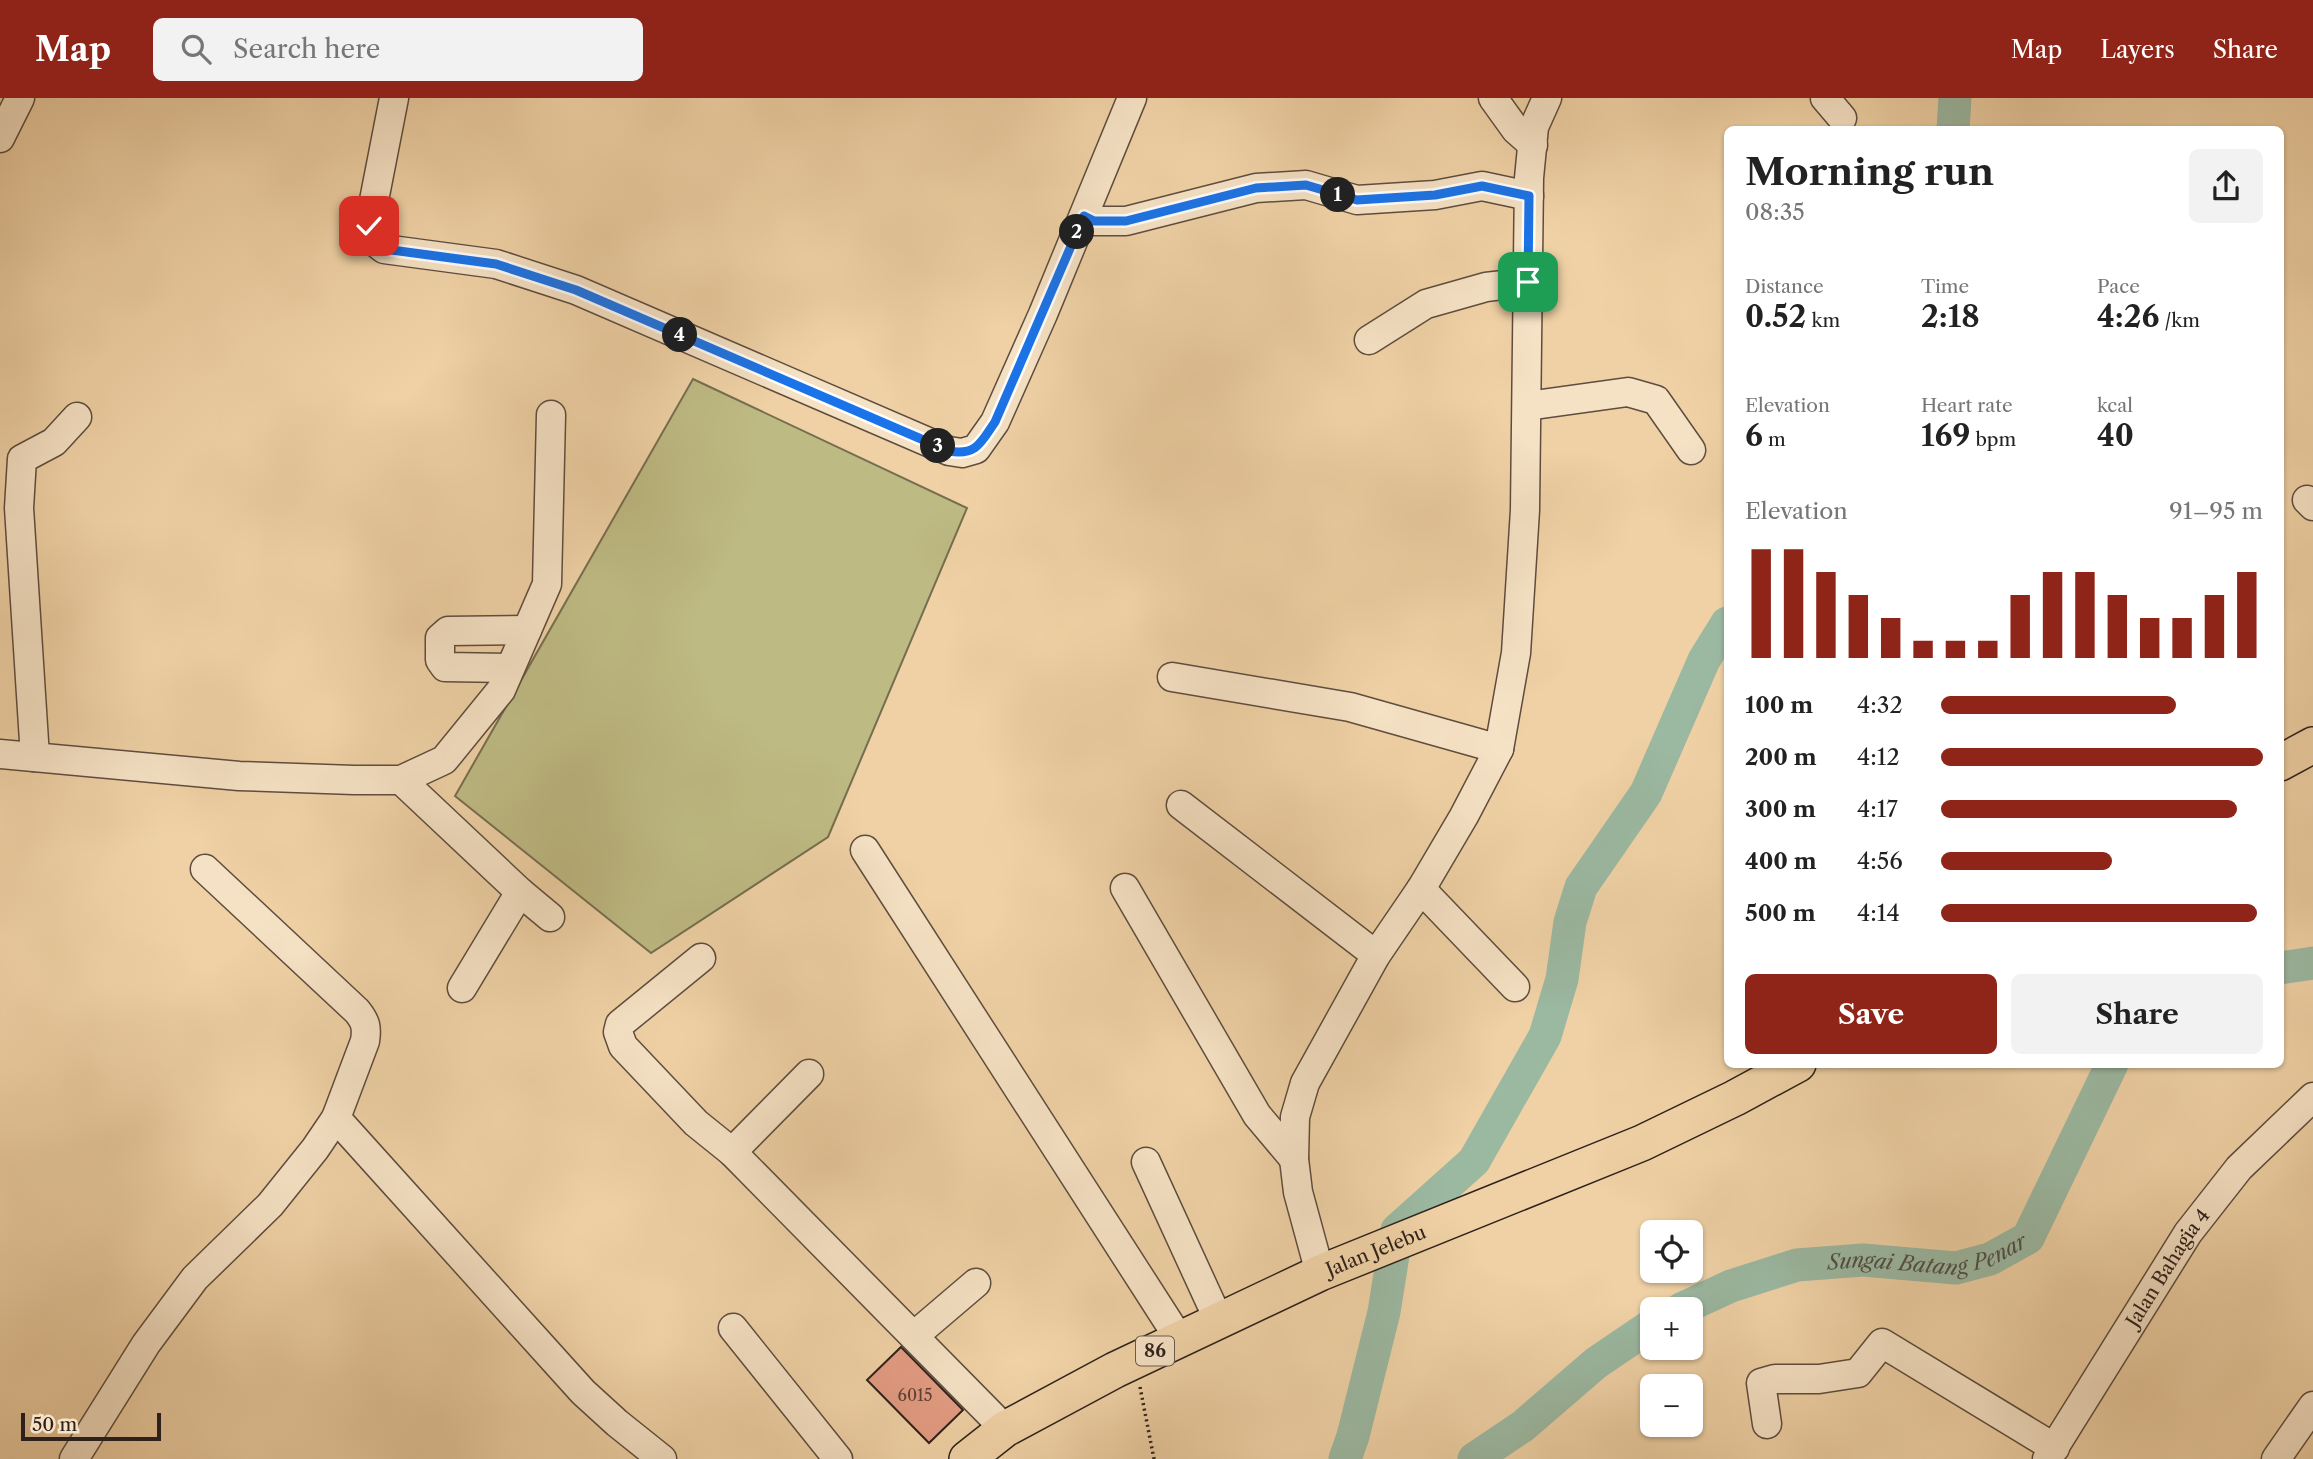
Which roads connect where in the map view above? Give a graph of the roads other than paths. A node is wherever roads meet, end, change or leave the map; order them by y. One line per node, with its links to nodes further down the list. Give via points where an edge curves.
1 (20, 98): 6 (street)
2 (394, 98): 9 (street, via 369,226 374,241 384,249 496,264 576,290 949,451 976,449 995,422)
3 (1132, 98): 9 (street)
4 (1493, 98): 7 (street)
5 (1547, 98): 7 (street, via 1534,127)
6 (0, 138)
7 (1532, 145): 8 (street)
8 (1529, 196): 9 (street, via 1482,186 1435,195 1357,200 1306,185 1256,188 1126,221 1094,221); 10 (street)
9 (1084, 216)
10 (1528, 282): 11 (street, via 1486,287 1426,304); 12 (street)
11 (1369, 340)
12 (1527, 406): 15 (street, via 1628,391 1656,400); 20 (street, via 1516,653)
13 (551, 415): 16 (street, via 547,584)
14 (77, 417): 22 (street, via 54,442 22,459 19,508)
15 (1691, 450)
16 (527, 630): 17 (street); 17 (street, via 448,631 440,638 440,660 445,667)
17 (510, 668): 24 (street, via 501,691 443,760)
18 (1171, 677): 20 (street, via 1350,707)
19 (2313, 745): 23 (main road)
20 (1499, 749): 29 (street)
21 (0, 754): 22 (street)
22 (35, 757): 24 (street, via 239,776)
23 (2284, 761)
24 (401, 780): 30 (street)
25 (1181, 805): 32 (street)
26 (865, 850): 48 (street)
27 (205, 869): 39 (street, via 365,1020 365,1041)
28 (1125, 888): 41 (street, via 1257,1115)
29 (1421, 889): 32 (street); 34 (street)
30 (520, 892): 31 (street); 35 (street)
31 (550, 917)
32 (1376, 955): 41 (street, via 1305,1083 1296,1117)
33 (701, 958): 40 (street, via 620,1024 618,1032 623,1046 696,1123)
34 (1515, 987)
35 (462, 988)
36 (1791, 1068): 43 (main road, Jalan Jelebu / 86, via 1642,1143)
37 (809, 1074): 40 (street)
38 (2313, 1097): 52 (street, Jalan Bahagia 4, via 2239,1168 2188,1233)
39 (336, 1118): 53 (street, via 270,1205 195,1278 146,1344); 54 (street, via 583,1392)
40 (732, 1152): 47 (street)
41 (1294, 1160): 43 (street, via 1298,1192)
42 (1146, 1162): 45 (street)
43 (1336, 1267): 45 (main road, Jalan Jelebu / 86)
44 (976, 1283): 47 (street)
45 (1220, 1321): 48 (main road, Jalan Jelebu / 86)
46 (733, 1328): 55 (street)
47 (915, 1335): 51 (street)
48 (1180, 1340): 51 (main road, Jalan Jelebu / 86)
49 (2313, 1406): 57 (street)
50 (1767, 1424): 52 (street, via 1760,1383 1858,1373 1882,1343)
51 (1006, 1429): 56 (main road, Jalan Jelebu / 86)
52 (2051, 1454)
53 (74, 1459)
54 (662, 1459)
55 (838, 1459)
56 (967, 1459)
57 (2276, 1459)

